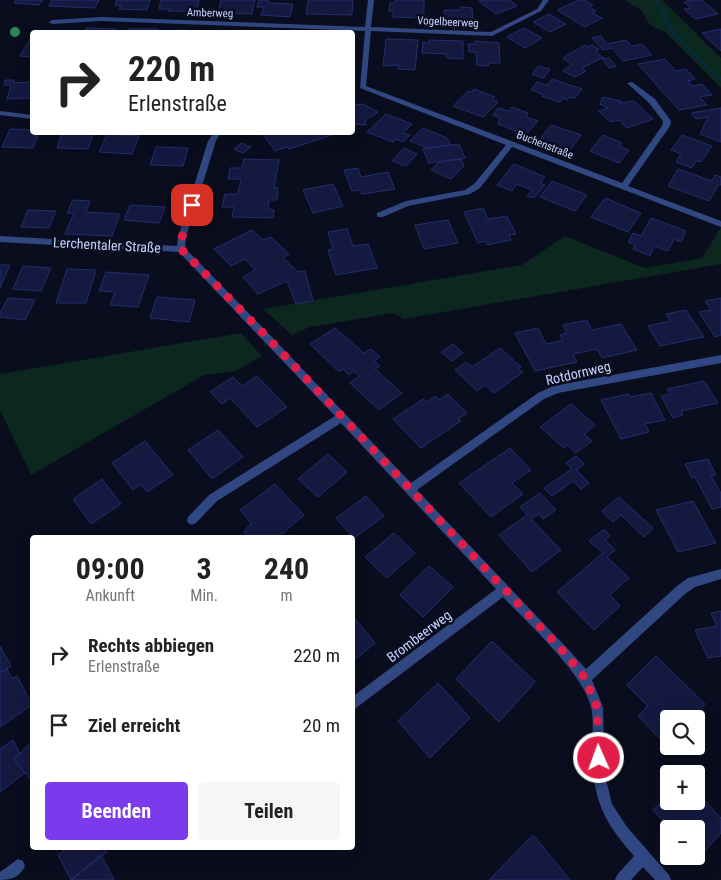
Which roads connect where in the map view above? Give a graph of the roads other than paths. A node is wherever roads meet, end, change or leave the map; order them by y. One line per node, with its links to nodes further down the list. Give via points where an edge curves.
1 (372, 0): 4 (street)
2 (546, 0): 4 (street, Vogelbeerweg, via 539,10 492,34)
3 (52, 22): 4 (street, Amberweg, via 83,18)
4 (368, 28): 6 (street)
5 (630, 83): 12 (street, via 652,101 668,121)
6 (362, 87): 7 (street); 11 (street, Buchenstraße)
7 (355, 89)
8 (0, 113): 9 (street)
9 (30, 117)
10 (216, 135): 16 (street, via 198,184)
11 (511, 144): 12 (street, Buchenstraße); 13 (street, via 477,186 467,192 406,204)
12 (624, 186): 14 (street, Buchenstraße)
13 (380, 216)
14 (721, 224)
15 (0, 239): 16 (street, Lerchentaler Straße)
16 (181, 249): 18 (street, Lerchentaler Straße)
17 (721, 359): 19 (street, Rotdornweg, via 556,389 541,396)
18 (342, 417): 19 (street, Lerchentaler Straße); 20 (street, via 213,498)
19 (410, 490): 22 (street, Lerchentaler Straße)
20 (192, 520)
21 (721, 574): 23 (street, via 692,582 681,590)
22 (503, 590): 23 (street, Lerchentaler Straße); 24 (street, Brombeerweg)
23 (585, 678): 25 (street, Lerchentaler Straße, via 597,707 599,775 606,806)
24 (355, 703)
25 (643, 857): 28 (street); 29 (street, Lerchentaler Straße)
26 (18, 866): 27 (street)
27 (1, 880)
28 (622, 880)
29 (664, 880)

